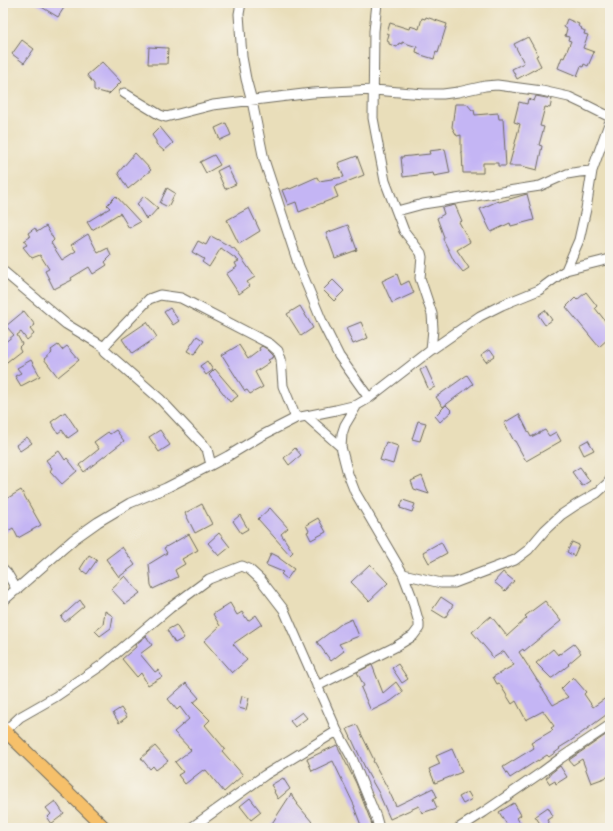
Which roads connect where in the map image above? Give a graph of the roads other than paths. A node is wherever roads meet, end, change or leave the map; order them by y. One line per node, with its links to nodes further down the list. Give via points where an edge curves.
1 (241, 3): 5 (street, via 239,14 242,57)
2 (377, 3): 3 (street, via 374,31)
3 (374, 90): 5 (street, via 312,93); 6 (street, via 443,94 497,85 542,91 569,98); 9 (street, via 374,118 385,181)
4 (124, 93): 5 (street, via 166,117 213,105)
5 (252, 101): 15 (street, via 264,160 299,266 339,356)
6 (610, 117)
7 (610, 121): 8 (street)
8 (592, 171): 9 (street, via 567,174 540,186 423,204); 11 (street, via 578,240)
9 (397, 211): 14 (street, via 404,231 422,257 421,282 432,314)
10 (610, 259): 11 (street)
11 (566, 270): 14 (street, via 539,290 480,316)
12 (3, 271): 13 (street, via 66,324)
13 (104, 347): 18 (street, via 149,299 160,294 181,298 270,344 278,351 283,386); 20 (street, via 105,351 161,400 207,449)
14 (431, 350): 15 (street)
15 (369, 398): 16 (street)
16 (357, 405): 17 (street); 19 (street, via 345,425)
17 (306, 416): 18 (street); 19 (street)
18 (296, 418): 20 (street)
19 (341, 447): 23 (street, via 355,492)
20 (211, 465): 24 (street, via 130,503 98,522 74,539)
21 (610, 485): 23 (street, via 561,515 515,560 454,583 441,583)
22 (3, 569): 24 (street)
23 (403, 574): 26 (street, via 419,622 419,628 413,636)
24 (17, 590): 25 (street)
25 (3, 601)
26 (316, 686): 28 (street, via 284,610 262,580 250,568 242,566 210,579 170,608 102,665); 29 (street)
27 (610, 725): 33 (street)
28 (4, 730): 30 (main road)
29 (337, 731): 31 (street, via 265,775); 32 (street, via 352,758)
30 (105, 828)
31 (191, 828)
32 (380, 828)
33 (458, 828)

